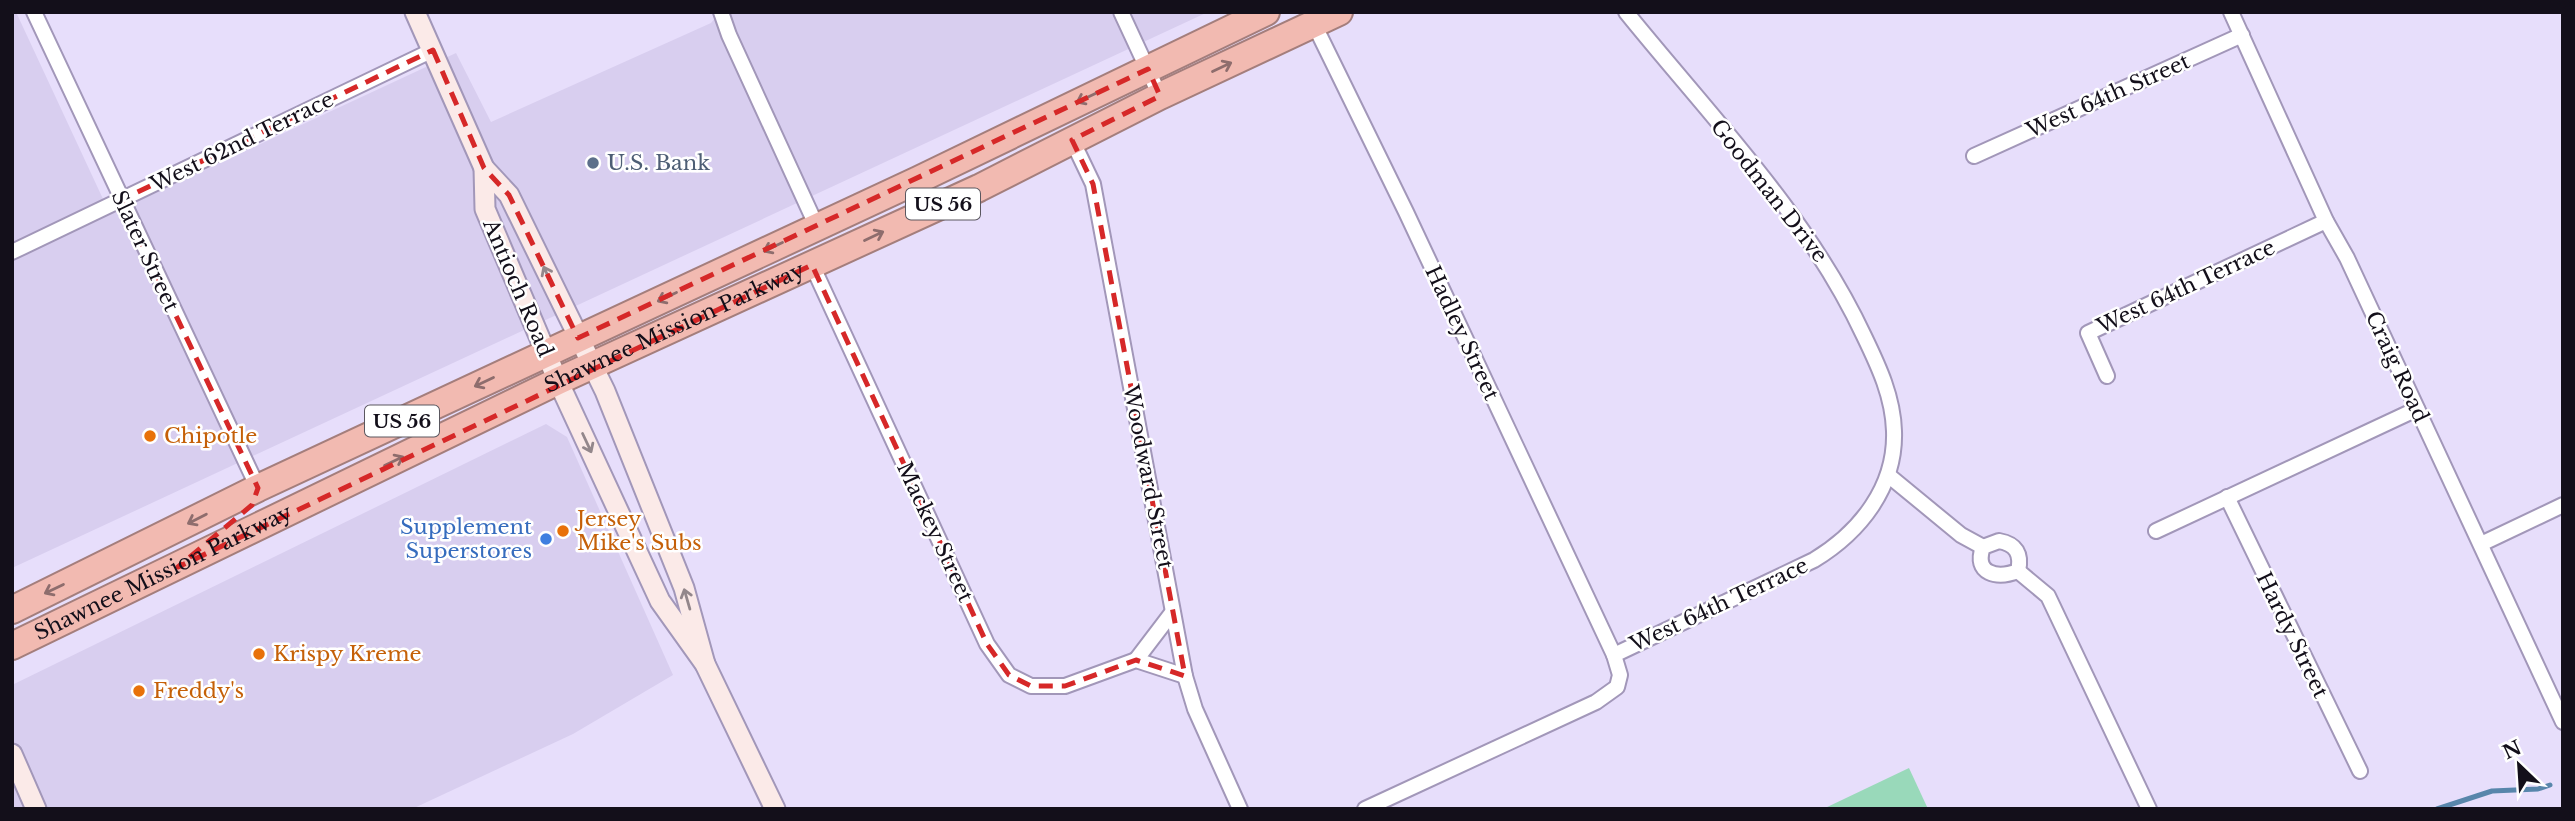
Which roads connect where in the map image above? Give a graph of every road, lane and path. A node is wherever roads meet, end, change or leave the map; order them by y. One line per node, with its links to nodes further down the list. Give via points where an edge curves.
1 (34, 12): 17 (street, Slater Street)
2 (415, 12): 11 (main road, Antioch Road)
3 (721, 12): 19 (street)
4 (1121, 12): 12 (street)
5 (1266, 12): 12 (highway, Shawnee Mission Parkway / US 56)
6 (1339, 12): 9 (highway, Shawnee Mission Parkway / US 56)
7 (1626, 12): 28 (street, Goodman Drive, via 1793,216 1848,302 1891,404 1894,432)
8 (2231, 12): 10 (street, Craig Road)
9 (1311, 18): 13 (highway, Shawnee Mission Parkway / US 56, one-way to 9); 40 (street, Hadley Street)
10 (2242, 36): 15 (street, West 64th Street); 18 (street, Craig Road)
11 (433, 50): 16 (main road, Antioch Road); 17 (street, West 62nd Terrace)
12 (1148, 69): 13 (street); 19 (highway, Shawnee Mission Parkway / US 56, one-way to 19)
13 (1160, 96): 14 (highway, Shawnee Mission Parkway / US 56)
14 (1072, 140): 21 (highway, Shawnee Mission Parkway / US 56, one-way to 14); 38 (street, Woodward Street, via 1093,184)
15 (1974, 156)
16 (484, 168): 22 (main road, Antioch Road, one-way to 16, via 509,195); 23 (main road, Antioch Road, via 485,209)
17 (121, 200): 20 (street, West 62nd Terrace); 29 (street, Slater Street)
18 (2326, 221): 25 (street, West 64th Terrace, via 2088,333); 27 (street, Craig Road)
19 (817, 227): 22 (highway, Shawnee Mission Parkway / US 56, one-way to 22)
20 (12, 252)
21 (812, 265): 24 (highway, Shawnee Mission Parkway / US 56); 41 (street, Mackey Street, via 999,663 1009,675 1031,686 1049,688)
22 (578, 338): 23 (highway, Shawnee Mission Parkway / US 56); 24 (main road, Antioch Road)
23 (546, 353): 26 (main road, Antioch Road); 29 (highway, Shawnee Mission Parkway / US 56, one-way to 29)
24 (592, 366): 26 (highway, Shawnee Mission Parkway / US 56); 42 (main road, Antioch Road, one-way to 24, via 684,588)
25 (2107, 376)
26 (558, 381): 35 (highway, Shawnee Mission Parkway / US 56, one-way to 26); 42 (main road, Antioch Road, one-way to 42, via 660,601)
27 (2417, 409): 30 (street); 33 (street, Craig Road)
28 (1888, 475): 34 (street, via 1961,535); 40 (street, West 64th Terrace, via 1861,522 1832,549)
29 (258, 488): 35 (highway, via 252,505); 37 (highway, Shawnee Mission Parkway / US 56, one-way to 37)
30 (2227, 497): 32 (street); 46 (street, Hardy Street)
31 (2563, 505): 33 (street)
32 (2156, 531)
33 (2481, 544): 44 (street, Craig Road)
34 (1983, 547): 36 (street, via 1981,562 1990,574); 36 (street, via 1999,541 2014,546)
35 (178, 567): 39 (highway, Shawnee Mission Parkway / US 56)
36 (2018, 571): 51 (street, via 2048,597)
37 (12, 610)
38 (1171, 614): 41 (street); 43 (street, Woodward Street)
39 (12, 646)
40 (1614, 655): 50 (street, West 64th Terrace, via 1620,675 1617,687 1596,702)
41 (1136, 660): 43 (street)
42 (705, 664): 48 (main road, Antioch Road)
43 (1185, 676): 49 (street, Woodward Street)
44 (2563, 722)
45 (12, 754): 47 (main road)
46 (2360, 771)
47 (36, 809)
48 (775, 809)
49 (1240, 809)
50 (1366, 809)
51 (2149, 809)

